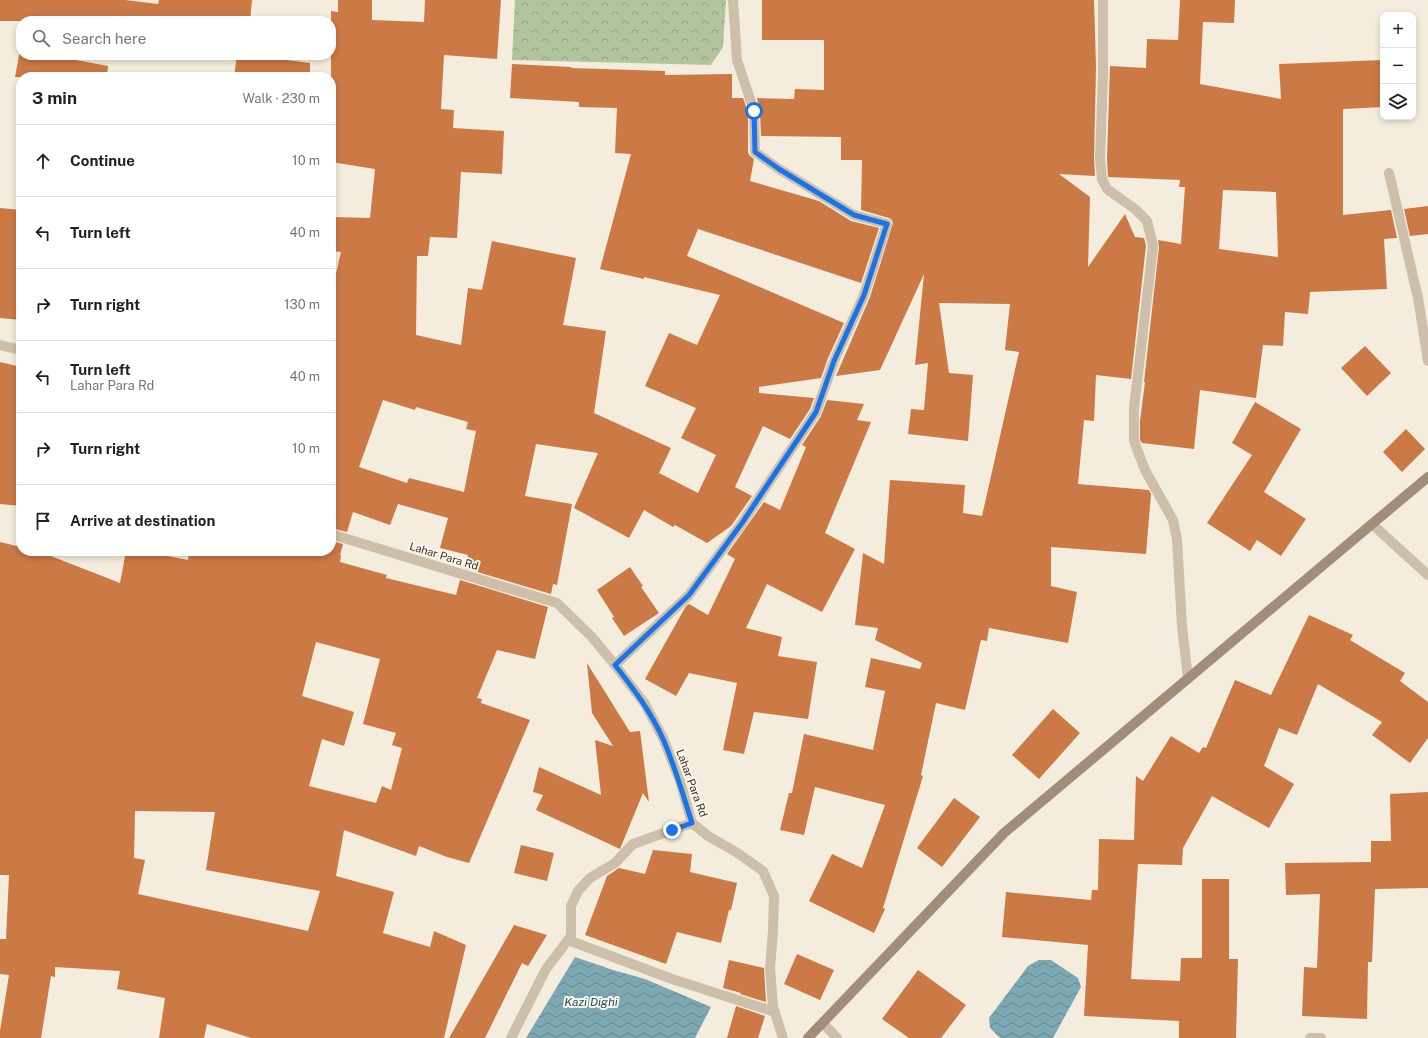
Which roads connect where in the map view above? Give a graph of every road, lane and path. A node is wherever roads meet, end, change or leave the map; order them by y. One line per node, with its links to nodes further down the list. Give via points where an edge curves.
1 (733, 0): 11 (street, via 737,60 754,111 755,152 854,215 887,224 864,295 834,361 816,412 742,523 689,595)
2 (1103, 0): 12 (street, via 1100,159 1102,180 1107,188 1147,221 1153,246 1134,408 1134,441 1145,470 1173,520 1177,540)
3 (1389, 173): 6 (street, via 1418,298)
4 (0, 345): 5 (street)
5 (16, 349)
6 (1428, 361)
7 (1428, 477): 8 (main road)
8 (1372, 524): 10 (street); 12 (main road)
9 (336, 536): 11 (street, Lahar Para Rd, via 557,602 592,637)
10 (1428, 575)
11 (615, 665): 13 (street, Lahar Para Rd, via 644,704 663,738 680,781)
12 (1188, 679): 16 (main road, via 1004,834)
13 (692, 823): 14 (street, via 633,844 615,863 590,878 578,892 571,906 571,936); 15 (street, Lahar Para Rd, via 763,871 774,896 770,968)
14 (568, 940): 15 (street, via 672,979); 17 (street, via 546,969)
15 (775, 1012): 18 (street, Lahar Para Rd)
16 (822, 1023): 19 (main road); 20 (street)
17 (511, 1038)
18 (783, 1038)
19 (808, 1038)
20 (837, 1038)
21 (1310, 1038): 22 (street)
22 (1321, 1038)

